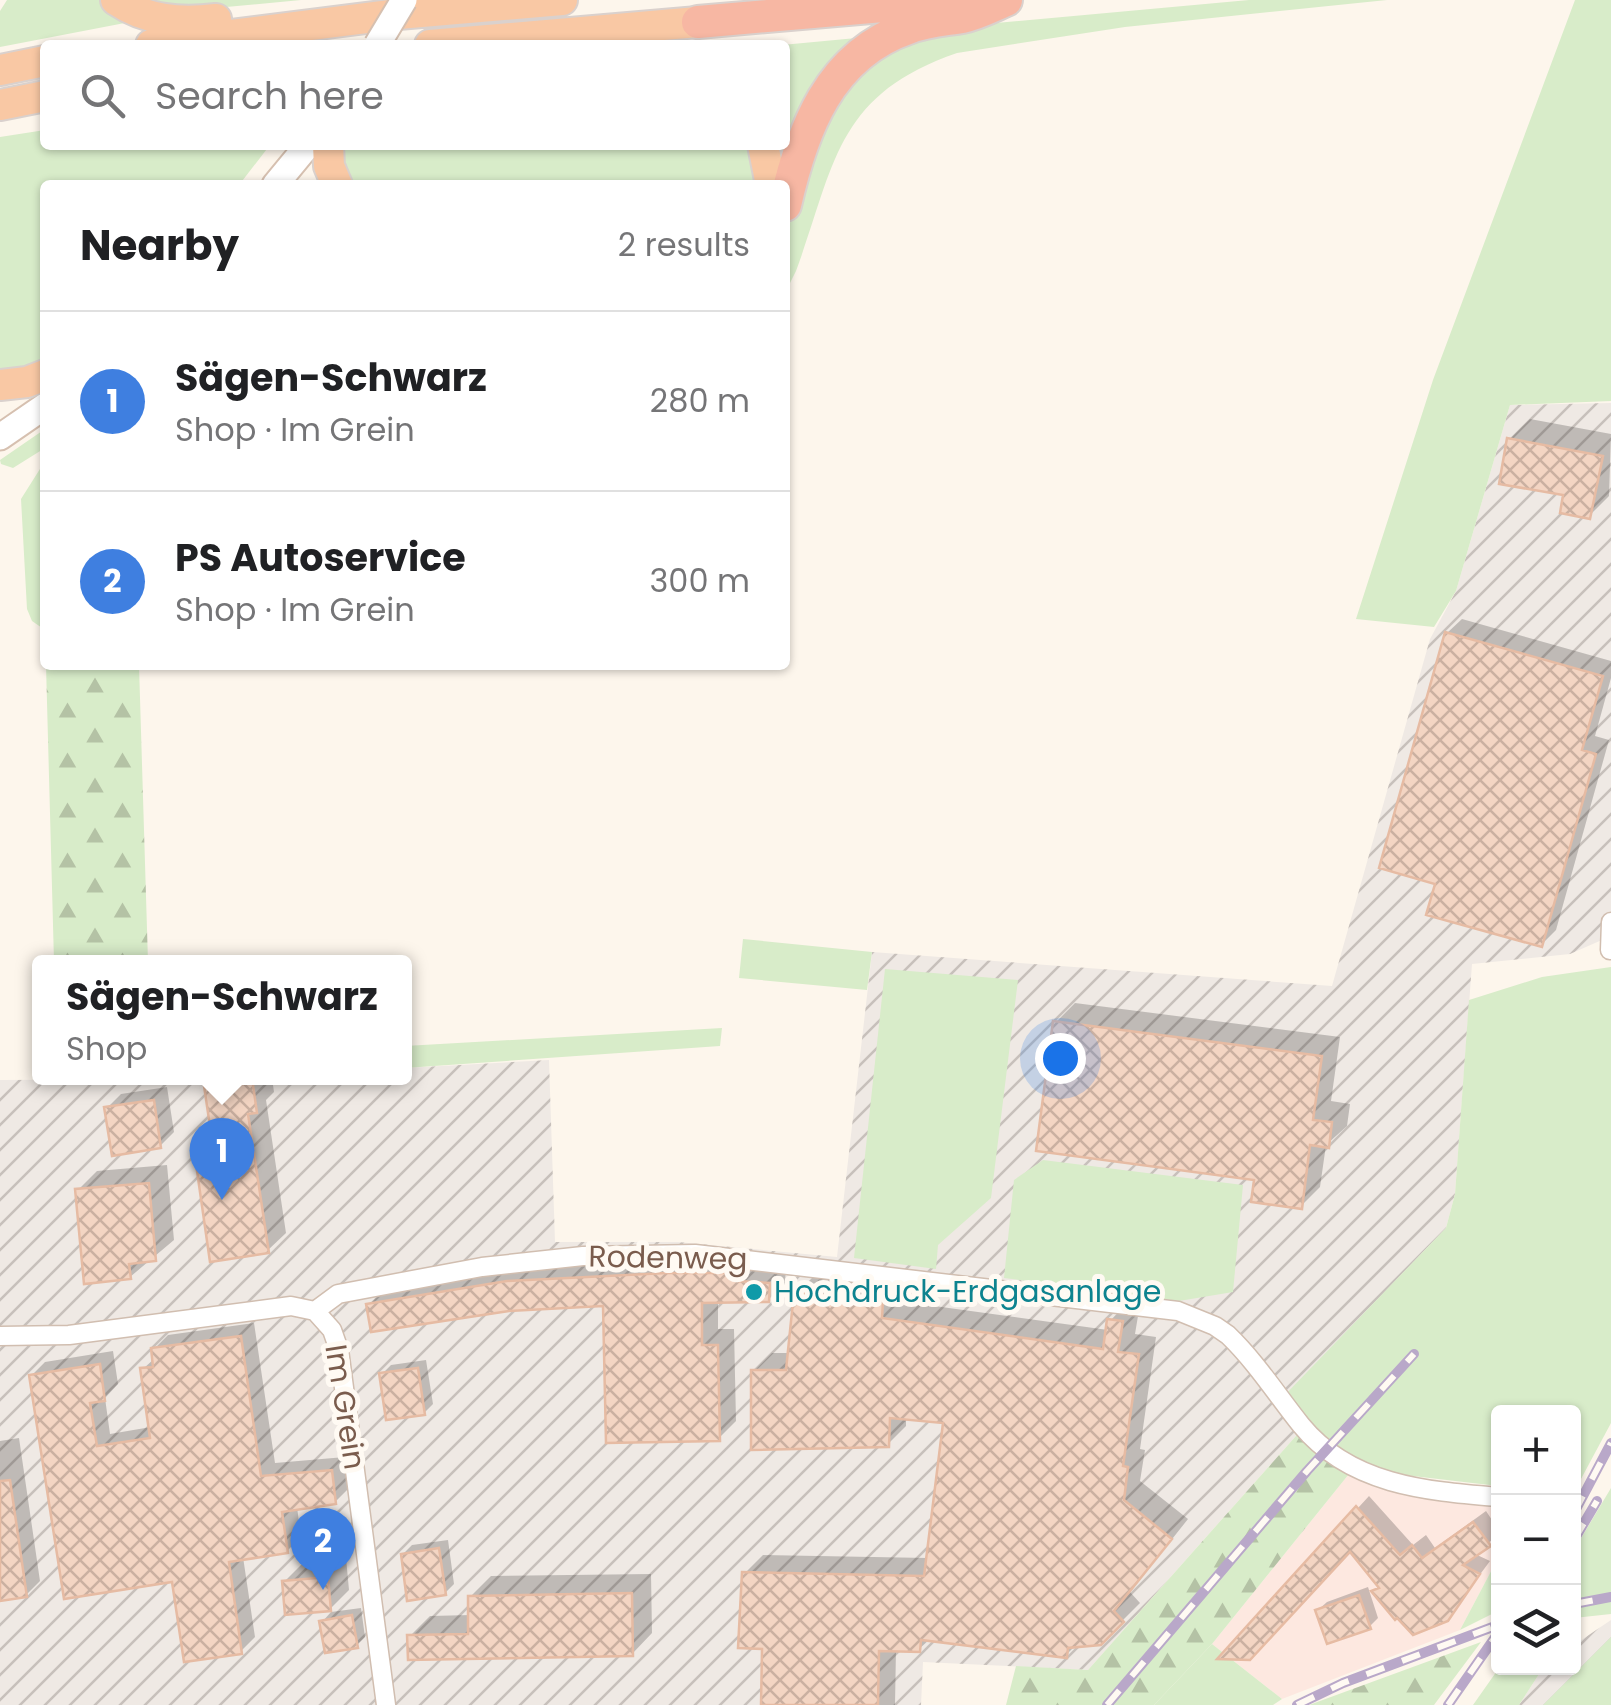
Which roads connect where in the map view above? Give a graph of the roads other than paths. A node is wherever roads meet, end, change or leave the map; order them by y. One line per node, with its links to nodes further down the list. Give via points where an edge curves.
1 (116, 0): 7 (highway, via 164,20)
2 (404, 0): 10 (main road, bridge)
3 (562, 0): 7 (highway)
4 (954, 0): 6 (highway)
5 (1006, 0): 23 (highway, via 906,28 855,59 810,120)
6 (698, 22): 8 (highway)
7 (304, 25): 9 (highway)
8 (518, 38): 11 (highway); 12 (highway)
9 (189, 40)
10 (381, 40)
11 (493, 40)
12 (532, 40)
13 (40, 62): 14 (highway)
14 (0, 70)
15 (40, 97): 16 (highway)
16 (0, 104)
17 (304, 150): 20 (main road)
18 (328, 150): 21 (highway)
19 (764, 150): 22 (highway)
20 (279, 180)
21 (335, 180)
22 (770, 180)
23 (790, 184)
24 (40, 377): 25 (highway)
25 (0, 385)
26 (40, 409): 27 (main road)
27 (0, 437)
28 (1611, 922): 29 (street)
29 (1610, 950)
30 (316, 1312): 31 (street, Im Grein, via 263,1308 69,1334); 32 (street, Rodenweg, via 338,1294 482,1268 678,1254 1178,1311 1228,1335 1303,1428 1353,1470); 33 (street, Im Grein, via 339,1350)
31 (0, 1336)
32 (1491, 1496)
33 (386, 1705)

